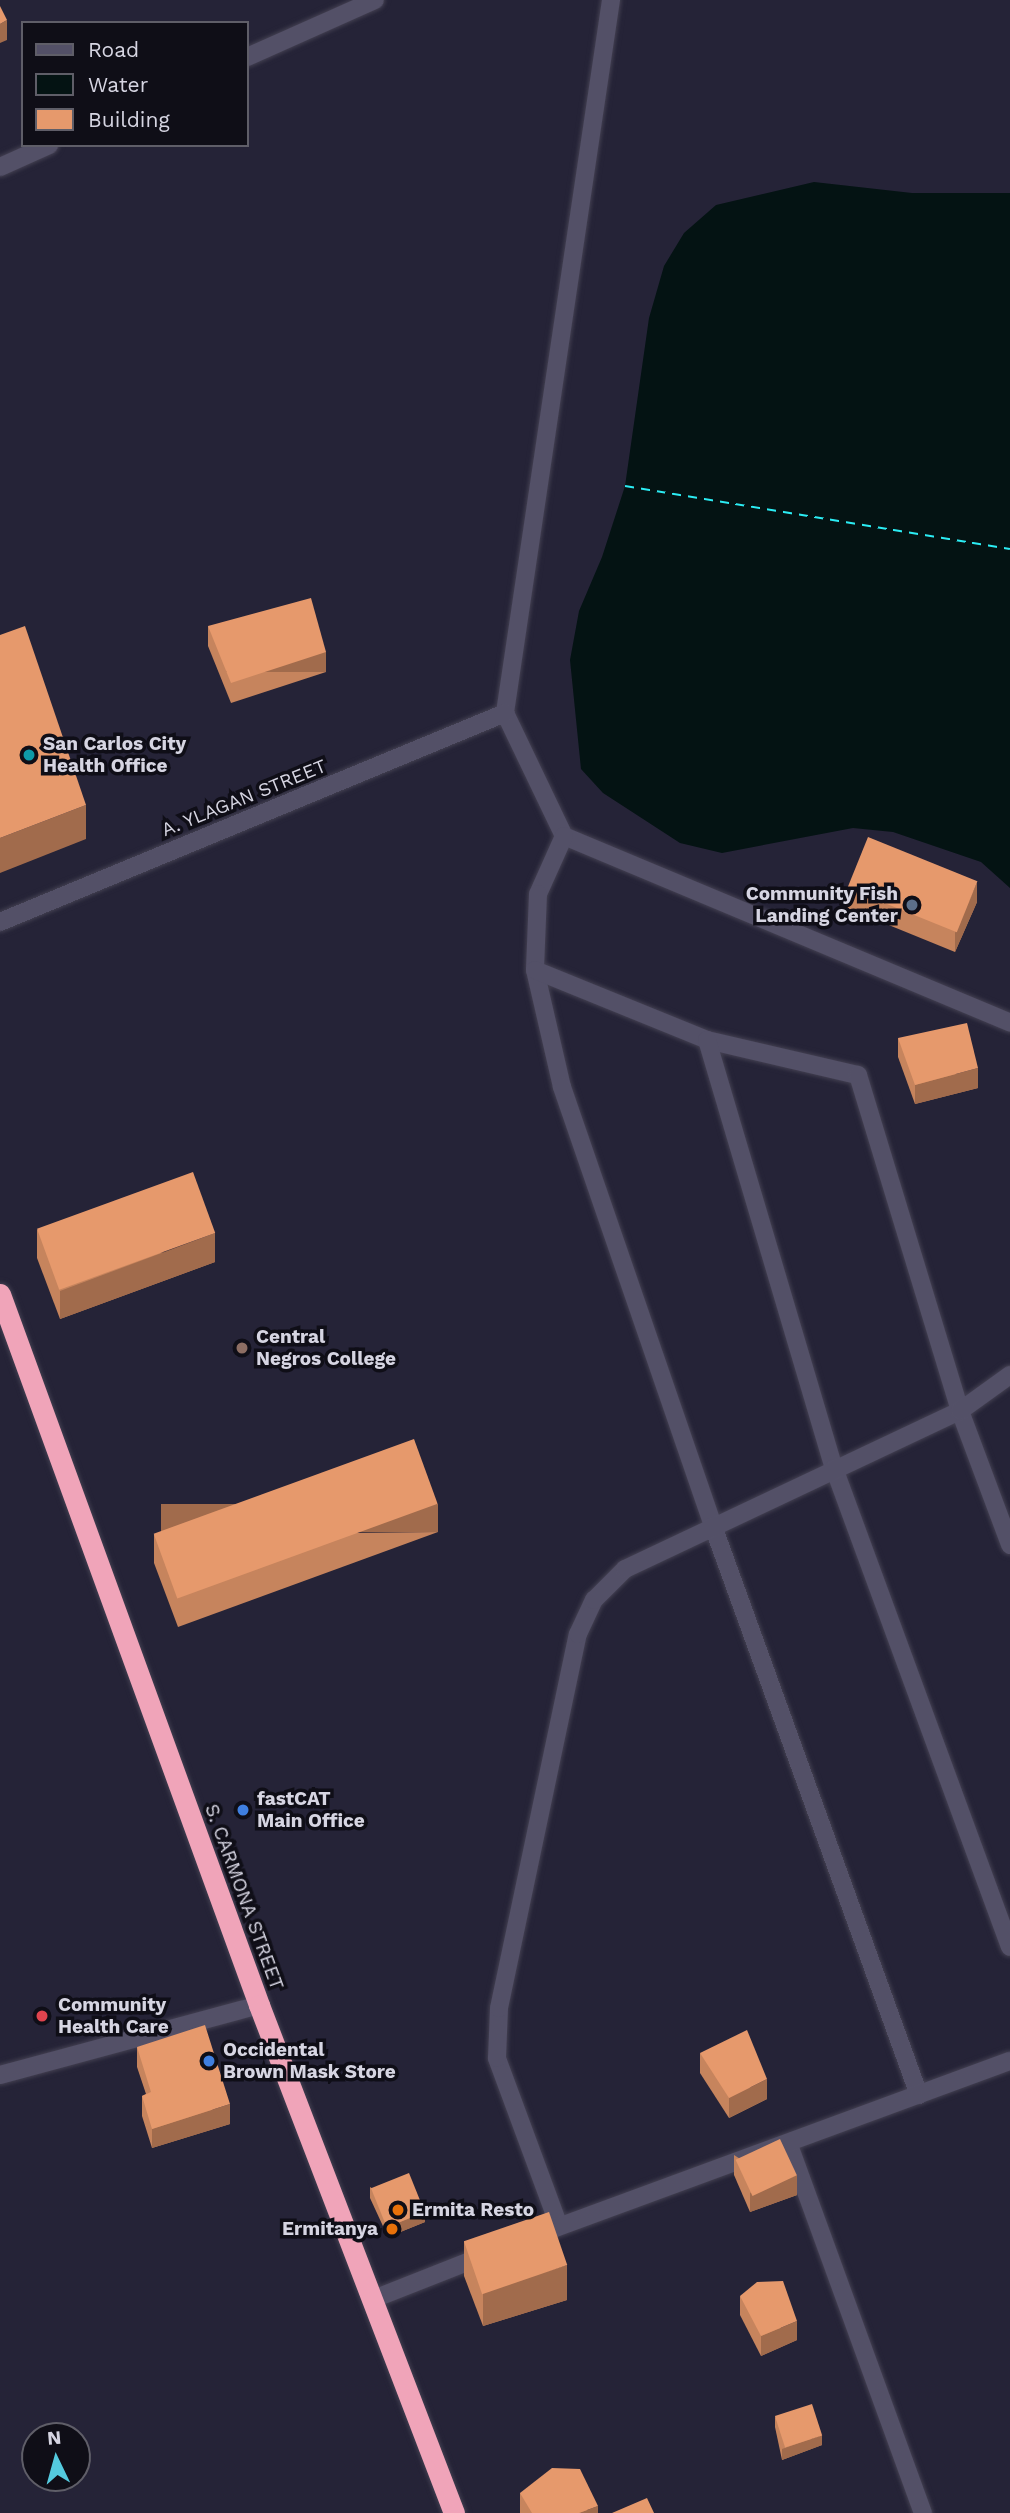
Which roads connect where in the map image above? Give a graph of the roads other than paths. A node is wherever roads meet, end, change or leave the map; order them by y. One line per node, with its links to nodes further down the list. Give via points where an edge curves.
1 (375, 0): 3 (street)
2 (611, 0): 6 (street)
3 (248, 57)
4 (45, 147): 5 (street)
5 (0, 167)
6 (505, 713): 7 (street); 8 (street, A. YLAGAN STREET)
7 (564, 836): 9 (street, via 538,894); 10 (street)
8 (0, 922)
9 (535, 970): 11 (street); 16 (street, via 562,1087)
10 (1010, 1023)
11 (707, 1041): 14 (street, via 858,1075); 15 (street)
12 (0, 1294): 19 (highway, S. CARMONA STREET)
13 (1010, 1375): 14 (street)
14 (960, 1411): 15 (street); 17 (street)
15 (834, 1468): 16 (street); 18 (street)
16 (713, 1526): 22 (street); 24 (street, via 625,1569 594,1600 575,1647 499,2008 498,2045 511,2103)
17 (1010, 1545)
18 (1010, 1947)
19 (259, 2006): 21 (street); 27 (highway, S. CARMONA STREET)
20 (1010, 2061): 22 (street)
21 (0, 2075)
22 (919, 2095): 23 (street)
23 (789, 2145): 24 (street); 29 (street)
24 (559, 2227): 25 (street)
25 (534, 2236)
26 (509, 2246): 27 (street)
27 (371, 2300): 28 (highway, S. CARMONA STREET)
28 (454, 2513)
29 (923, 2513)

